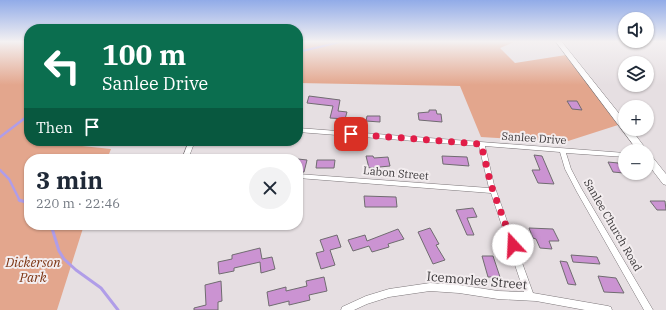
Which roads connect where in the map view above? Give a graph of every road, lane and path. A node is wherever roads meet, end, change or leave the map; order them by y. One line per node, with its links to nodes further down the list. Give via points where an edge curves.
1 (570, 56): 2 (main road)
2 (618, 118)
3 (303, 130): 4 (street, Sanlee Drive)
4 (481, 144): 5 (street, Sanlee Drive); 10 (street)
5 (562, 150): 6 (street, Sanlee Drive); 14 (street, Sanlee Church Road, via 579,190)
6 (618, 154)
7 (654, 165): 9 (main road)
8 (303, 176): 10 (street, Labon Street)
9 (666, 181)
10 (493, 191): 11 (street)
11 (530, 297): 12 (street, Icemorlee Street, via 430,287 389,293); 13 (street, Icemorlee Street)
12 (345, 310)
13 (608, 310)
14 (649, 310)

